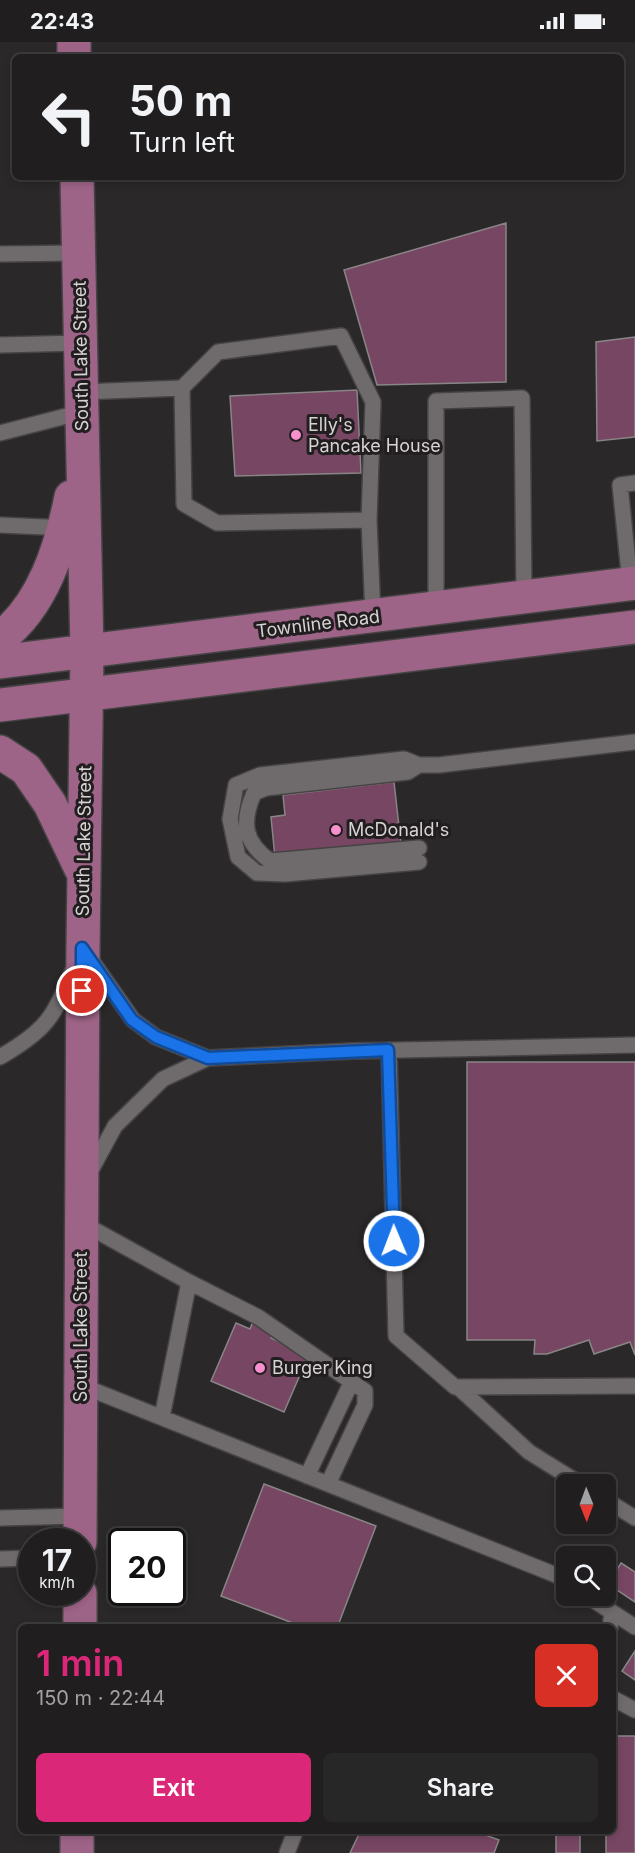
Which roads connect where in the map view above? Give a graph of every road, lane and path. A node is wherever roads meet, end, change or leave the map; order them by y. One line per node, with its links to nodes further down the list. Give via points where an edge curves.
1 (77, 180): 2 (main road, South Lake Street)
2 (79, 253): 3 (lane); 4 (main road, South Lake Street)
3 (0, 254)
4 (80, 343): 5 (lane); 7 (main road, South Lake Street)
5 (0, 345)
6 (182, 388): 7 (lane); 10 (lane, via 184,504 217,524); 10 (lane, via 218,352 341,336 373,402)
7 (82, 402): 8 (lane); 12 (main road, South Lake Street)
8 (0, 434)
9 (635, 483): 13 (lane, via 620,484)
10 (369, 519): 16 (lane)
11 (0, 525): 12 (lane)
12 (75, 527): 18 (main road, via 61,543 39,590 15,627); 19 (main road, South Lake Street)
13 (633, 583): 14 (main road, Townline Road)
14 (524, 597): 15 (main road, Townline Road); 15 (lane, via 522,398 436,401)
15 (436, 608): 16 (main road, Townline Road)
16 (373, 617): 19 (main road, Townline Road)
17 (635, 627): 21 (main road)
18 (0, 638)
19 (87, 652): 20 (main road, Townline Road); 21 (main road, South Lake Street)
20 (0, 662)
21 (86, 694): 22 (main road); 26 (main road, South Lake Street)
22 (0, 705)
23 (635, 742): 25 (lane, via 419,765 404,759 260,775 236,785 230,819 238,857 257,873 285,874)
24 (0, 752): 26 (main road, via 26,769 50,804)
25 (419, 855)
26 (84, 873): 27 (main road, South Lake Street)
27 (82, 948): 30 (lane, via 57,1010 29,1040); 31 (lane, via 132,1020 156,1037); 32 (main road, South Lake Street)
28 (635, 1045): 29 (lane)
29 (388, 1050): 31 (lane); 38 (lane, via 396,1336)
30 (0, 1057)
31 (208, 1058): 32 (lane, via 163,1079 115,1126)
32 (82, 1185): 33 (main road, South Lake Street)
33 (81, 1223): 34 (lane); 36 (main road, South Lake Street)
34 (189, 1282): 35 (lane, via 258,1317); 39 (lane)
35 (352, 1380): 41 (lane); 42 (lane, via 365,1391 365,1405)
36 (80, 1385): 39 (lane); 47 (main road, South Lake Street)
37 (635, 1386): 38 (lane)
38 (458, 1387): 40 (lane, via 529,1452)
39 (162, 1418): 41 (lane)
40 (564, 1474)
41 (307, 1476): 42 (lane)
42 (328, 1484): 50 (lane)
43 (616, 1506): 45 (lane)
44 (0, 1518): 46 (lane)
45 (635, 1518)
46 (73, 1528)
47 (80, 1528)
48 (18, 1558): 49 (lane)
49 (0, 1559)
50 (556, 1575)
51 (80, 1606): 54 (main road)
52 (597, 1606): 53 (lane)
53 (611, 1620): 55 (lane)
54 (80, 1624)
55 (635, 1627)
56 (616, 1700): 57 (lane)
57 (635, 1710)
58 (77, 1834): 60 (main road)
59 (294, 1834): 61 (lane)
60 (77, 1853)
61 (287, 1853)

